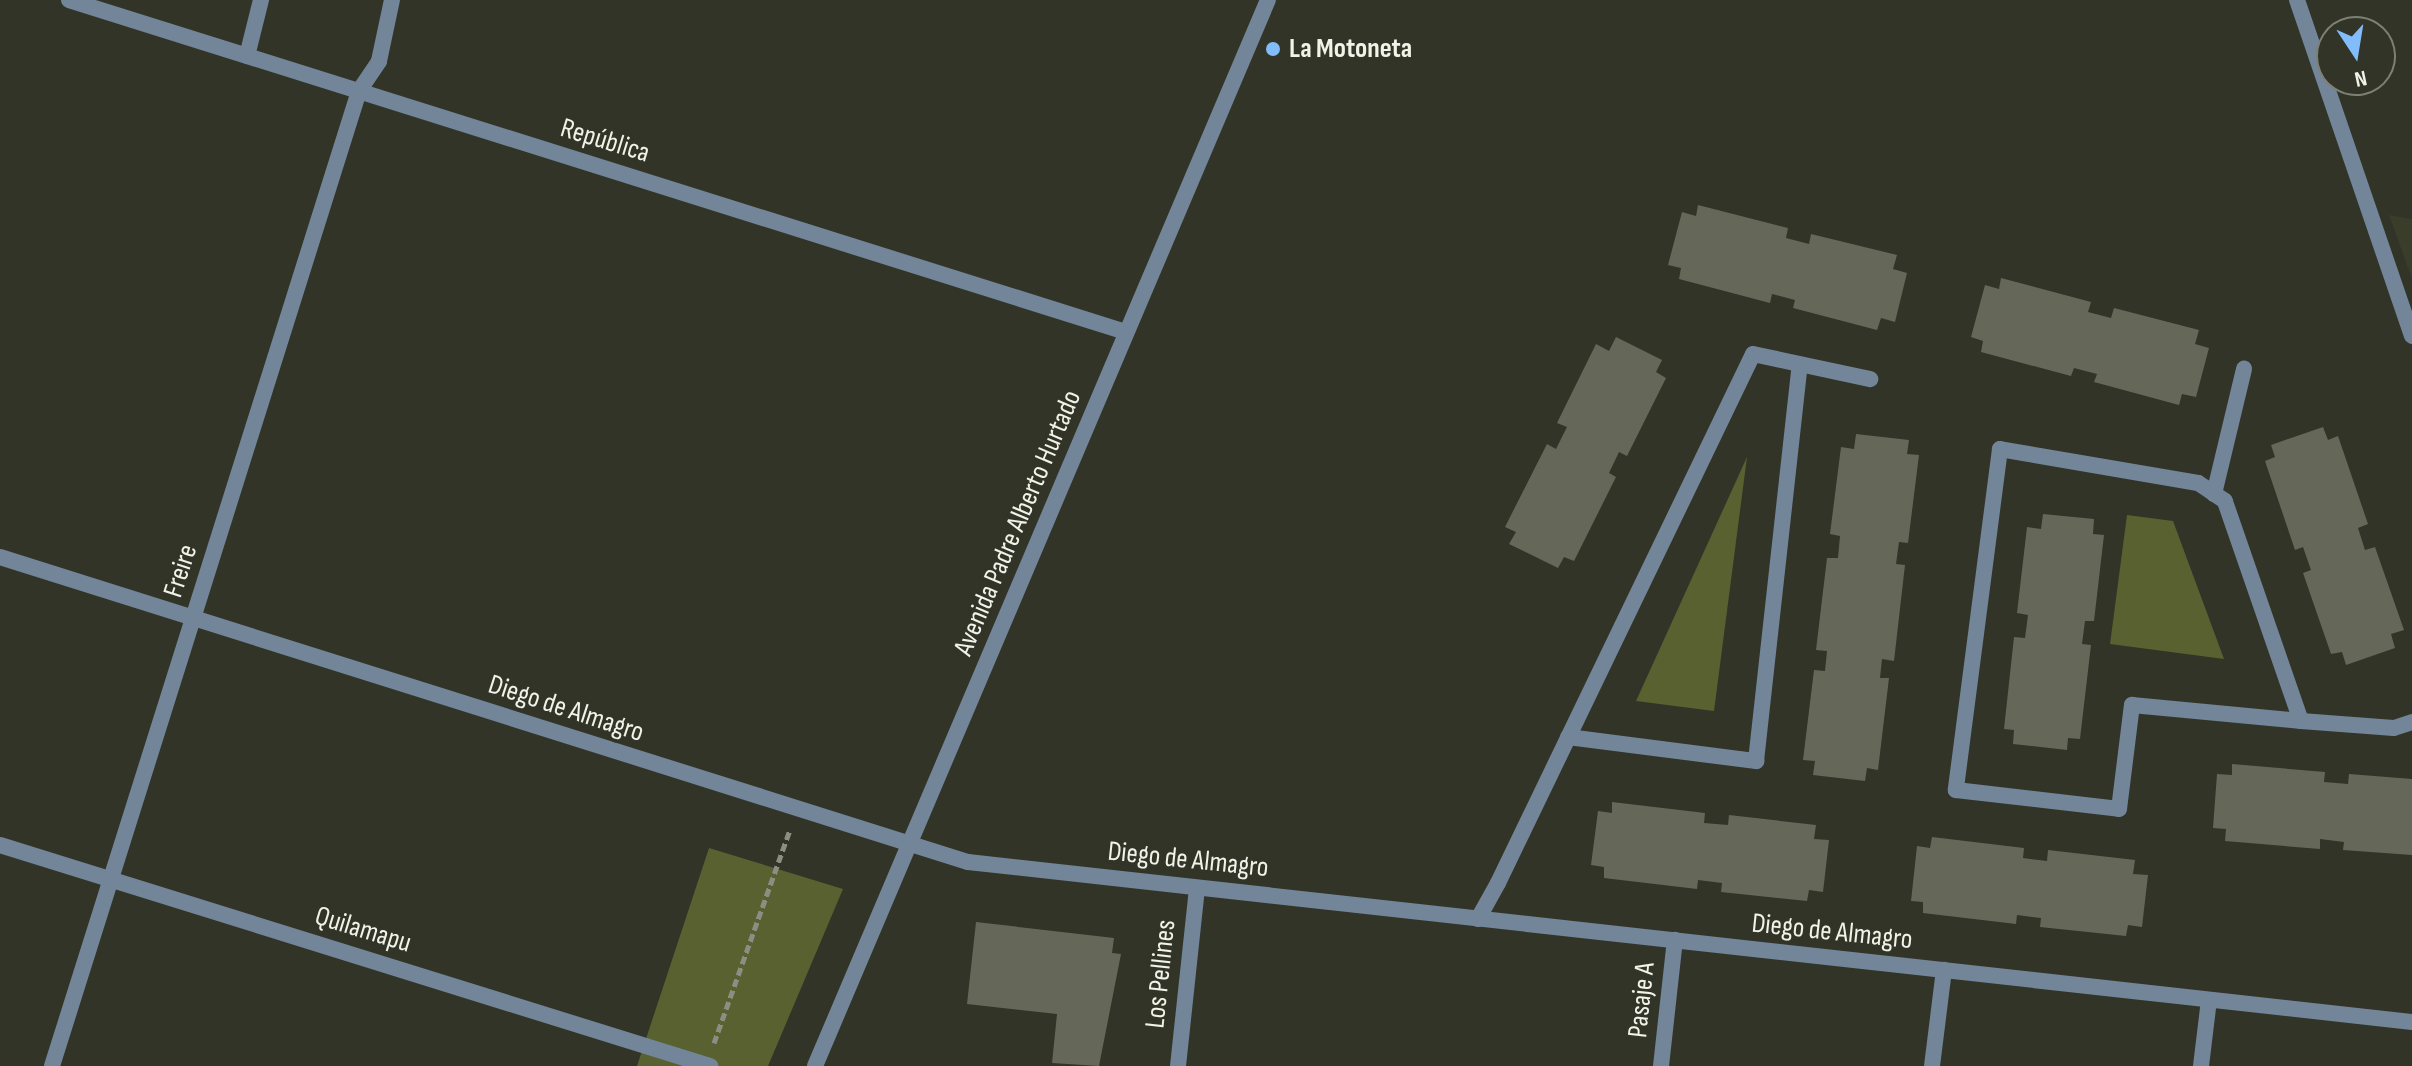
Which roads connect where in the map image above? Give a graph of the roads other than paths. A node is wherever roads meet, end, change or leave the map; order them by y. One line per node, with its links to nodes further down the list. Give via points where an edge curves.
1 (69, 0): 6 (street, República)
2 (261, 0): 6 (street)
3 (392, 0): 7 (street, Freire, via 379,61)
4 (1268, 0): 8 (street, Avenida Padre Alberto Hurtado)
5 (2297, 0): 9 (street)
6 (247, 56): 7 (street, República)
7 (359, 91): 8 (street, República); 15 (street, Freire)
8 (1126, 332): 20 (street, Avenida Padre Alberto Hurtado)
9 (2412, 336)
10 (1800, 364): 12 (street); 18 (street, via 1753,354); 18 (street, via 1756,761)
11 (2244, 369): 13 (street)
12 (1870, 379)
13 (2214, 494): 16 (street, via 2225,501); 16 (street, via 2198,483 2000,449 1956,790 2119,809 2132,705)
14 (0, 557): 15 (street, Diego de Almagro)
15 (193, 618): 20 (street, Diego de Almagro); 21 (street, Freire)
16 (2301, 721): 17 (street, via 2394,728)
17 (2412, 722)
18 (1568, 737): 23 (street)
19 (0, 845): 21 (street, Quilamapu)
20 (910, 846): 22 (street, Diego de Almagro, via 968,862); 30 (street, Avenida Padre Alberto Hurtado)
21 (111, 880): 28 (street, Quilamapu); 29 (street, Freire)
22 (1197, 888): 23 (street, Diego de Almagro); 31 (street, Los Pellines)
23 (1478, 919): 24 (street, Diego de Almagro)
24 (1675, 940): 25 (street, Diego de Almagro); 32 (street, Pasaje A)
25 (1944, 970): 26 (street, Diego de Almagro); 33 (street)
26 (2209, 1000): 27 (street, Diego de Almagro); 34 (street)
27 (2412, 1022)
28 (708, 1065)
29 (52, 1066)
30 (815, 1066)
31 (1178, 1066)
32 (1661, 1066)
33 (1932, 1066)
34 (2201, 1066)

